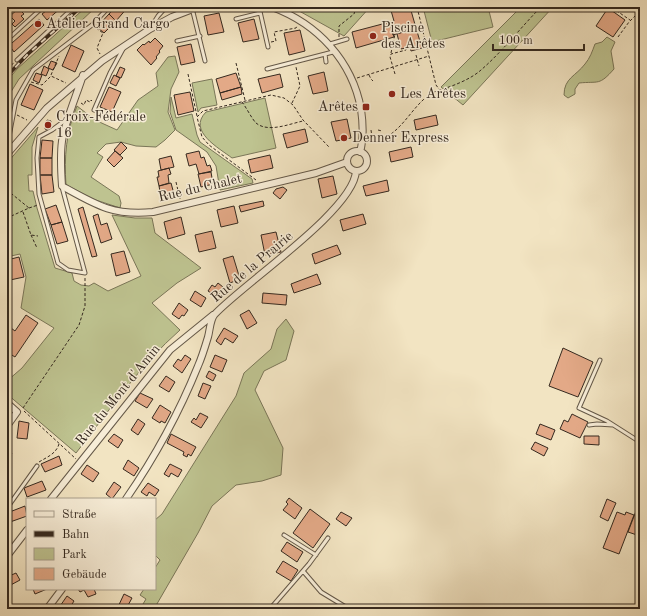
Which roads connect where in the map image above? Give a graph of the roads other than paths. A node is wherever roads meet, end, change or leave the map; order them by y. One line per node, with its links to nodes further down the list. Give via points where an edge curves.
1 (43, 7): 13 (lane)
2 (74, 7): 20 (lane)
3 (109, 7): 27 (lane, via 92,25 33,70 16,100)
4 (166, 7): 10 (lane)
5 (259, 7): 8 (lane)
6 (272, 7): 17 (street, via 309,26)
7 (195, 8): 10 (street); 11 (lane)
8 (260, 13): 9 (lane); 16 (lane)
9 (236, 19)
10 (150, 29): 15 (street)
11 (200, 36): 14 (lane); 21 (lane)
12 (347, 39): 17 (lane)
13 (7, 40)
14 (177, 41)
15 (125, 45): 24 (street); 25 (lane)
16 (267, 45)
17 (329, 45): 18 (street)
18 (335, 51): 19 (lane); 28 (street, via 352,79 359,101 363,125)
19 (325, 54): 22 (lane); 23 (lane)
20 (17, 60)
21 (205, 61)
22 (326, 62)
23 (267, 69)
24 (83, 75): 26 (street); 29 (street, via 47,108)
25 (94, 110)
26 (68, 118): 32 (street, via 60,163); 32 (lane, via 39,137 39,194 58,263 68,270 85,273)
27 (7, 147)
28 (360, 152): 30 (street, via 351,153); 31 (street, via 365,155 366,164)
29 (7, 154)
30 (347, 162): 31 (street, via 350,168); 32 (street, Rue du Chalet, via 316,173 136,214 94,204)
31 (356, 171): 33 (street, Rue de la Prairie, via 345,196 331,212)
32 (62, 186)
33 (213, 315): 41 (street, Rue du Mont d'Amin, via 170,350); 42 (street, Rue de la Prairie, via 208,339 168,433)
34 (600, 360): 37 (lane, via 579,408)
35 (7, 403): 38 (street, via 20,411)
36 (589, 425): 37 (lane)
37 (614, 425): 39 (lane)
38 (7, 426)
39 (640, 442)
40 (37, 466): 43 (lane)
41 (52, 498)
42 (127, 498)
43 (7, 508)
44 (26, 531): 48 (street)
45 (284, 535): 47 (lane)
46 (328, 538): 47 (lane)
47 (316, 555): 49 (lane)
48 (7, 556)
49 (303, 571): 52 (lane); 53 (lane, via 321,592)
50 (61, 590): 51 (street)
51 (47, 609)
52 (270, 609)
53 (349, 609)

